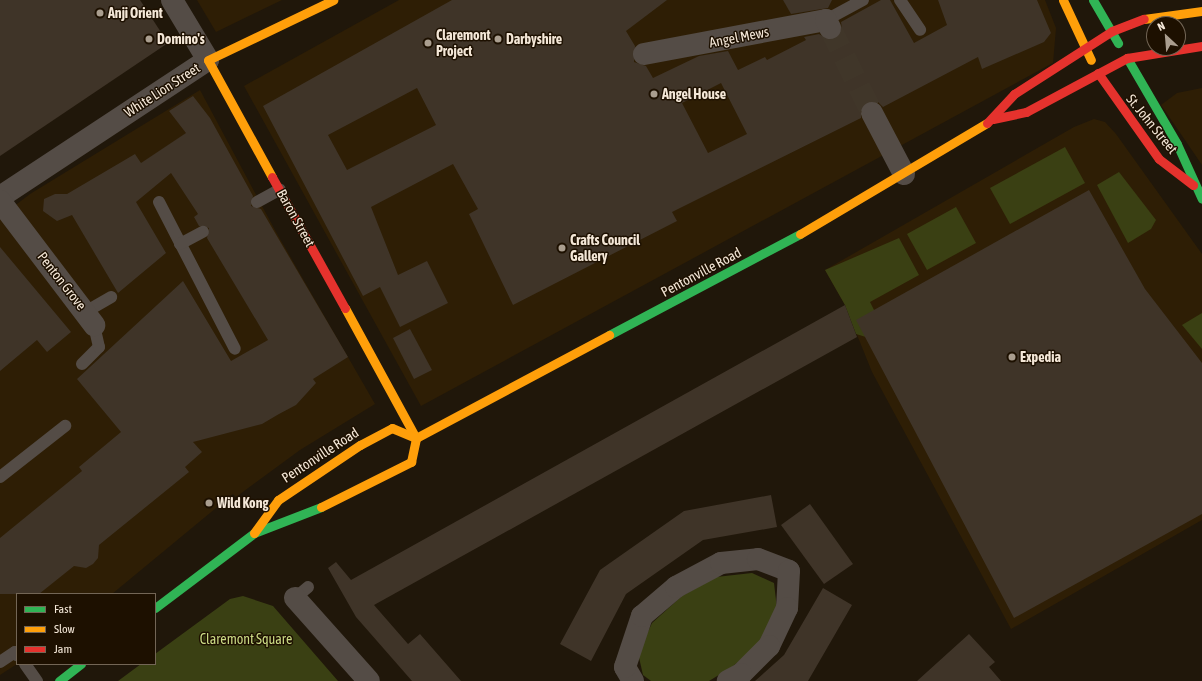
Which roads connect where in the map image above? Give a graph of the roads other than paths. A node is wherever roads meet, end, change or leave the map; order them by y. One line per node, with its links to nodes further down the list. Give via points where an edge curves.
1 (172, 0): 16 (street, Baron Street)
2 (333, 0): 7 (main road, White Lion Street)
3 (863, 0): 9 (lane)
4 (900, 0): 10 (lane)
5 (1063, 0): 13 (main road, St. John Street)
6 (1093, 0): 11 (main road, St. John Street)
7 (318, 3): 16 (main road, White Lion Street)
8 (1202, 11): 11 (main road, Pentonville Road, via 1146,18)
9 (828, 24): 14 (street, Angel Mews)
10 (920, 30)
11 (1112, 31): 13 (main road, Pentonville Road); 15 (main road, St. John Street)
12 (1202, 46): 15 (main road, Pentonville Road)
13 (1085, 47): 17 (main road, St. John Street); 19 (main road, Pentonville Road, via 1014,94)
14 (644, 54)
15 (1127, 58): 17 (main road, Pentonville Road); 21 (main road, St. John Street, via 1177,144)
16 (208, 60): 22 (main road, Baron Street); 23 (street, White Lion Street)
17 (1098, 73): 19 (main road, Pentonville Road, via 1026,112); 21 (main road, St. John Street, via 1159,159)
18 (872, 112): 20 (street)
19 (993, 119): 20 (main road, Pentonville Road)
20 (904, 174): 35 (main road, Pentonville Road, via 748,263)
21 (1193, 185): 24 (main road, St. John Street)
22 (280, 189): 27 (lane); 35 (main road, Baron Street)
23 (0, 197)
24 (1202, 199)
25 (0, 201): 31 (street, Penton Grove)
26 (159, 202): 29 (lane)
27 (257, 202)
28 (203, 232): 29 (lane)
29 (180, 244): 32 (lane)
30 (111, 297): 31 (lane)
31 (90, 318): 33 (lane, Penton Grove, via 99,347)
32 (235, 349)
33 (82, 364)
34 (65, 426): 36 (lane)
35 (416, 438): 37 (main road, Pentonville Road, via 411,462 311,512); 37 (main road, Pentonville Road, via 392,428 360,445 278,500)
36 (0, 477)
37 (254, 533): 39 (main road, Pentonville Road)
38 (301, 592): 46 (street)
39 (156, 607)
40 (16, 654): 41 (lane, via 14,652)
41 (0, 662)
42 (26, 665): 44 (lane)
43 (80, 665): 45 (main road)
44 (37, 681)
45 (59, 681)
46 (369, 681)
47 (633, 681): 48 (street, via 625,667 642,616 676,587 721,563 758,559 788,571 787,608 768,646 741,674)
48 (728, 681)

